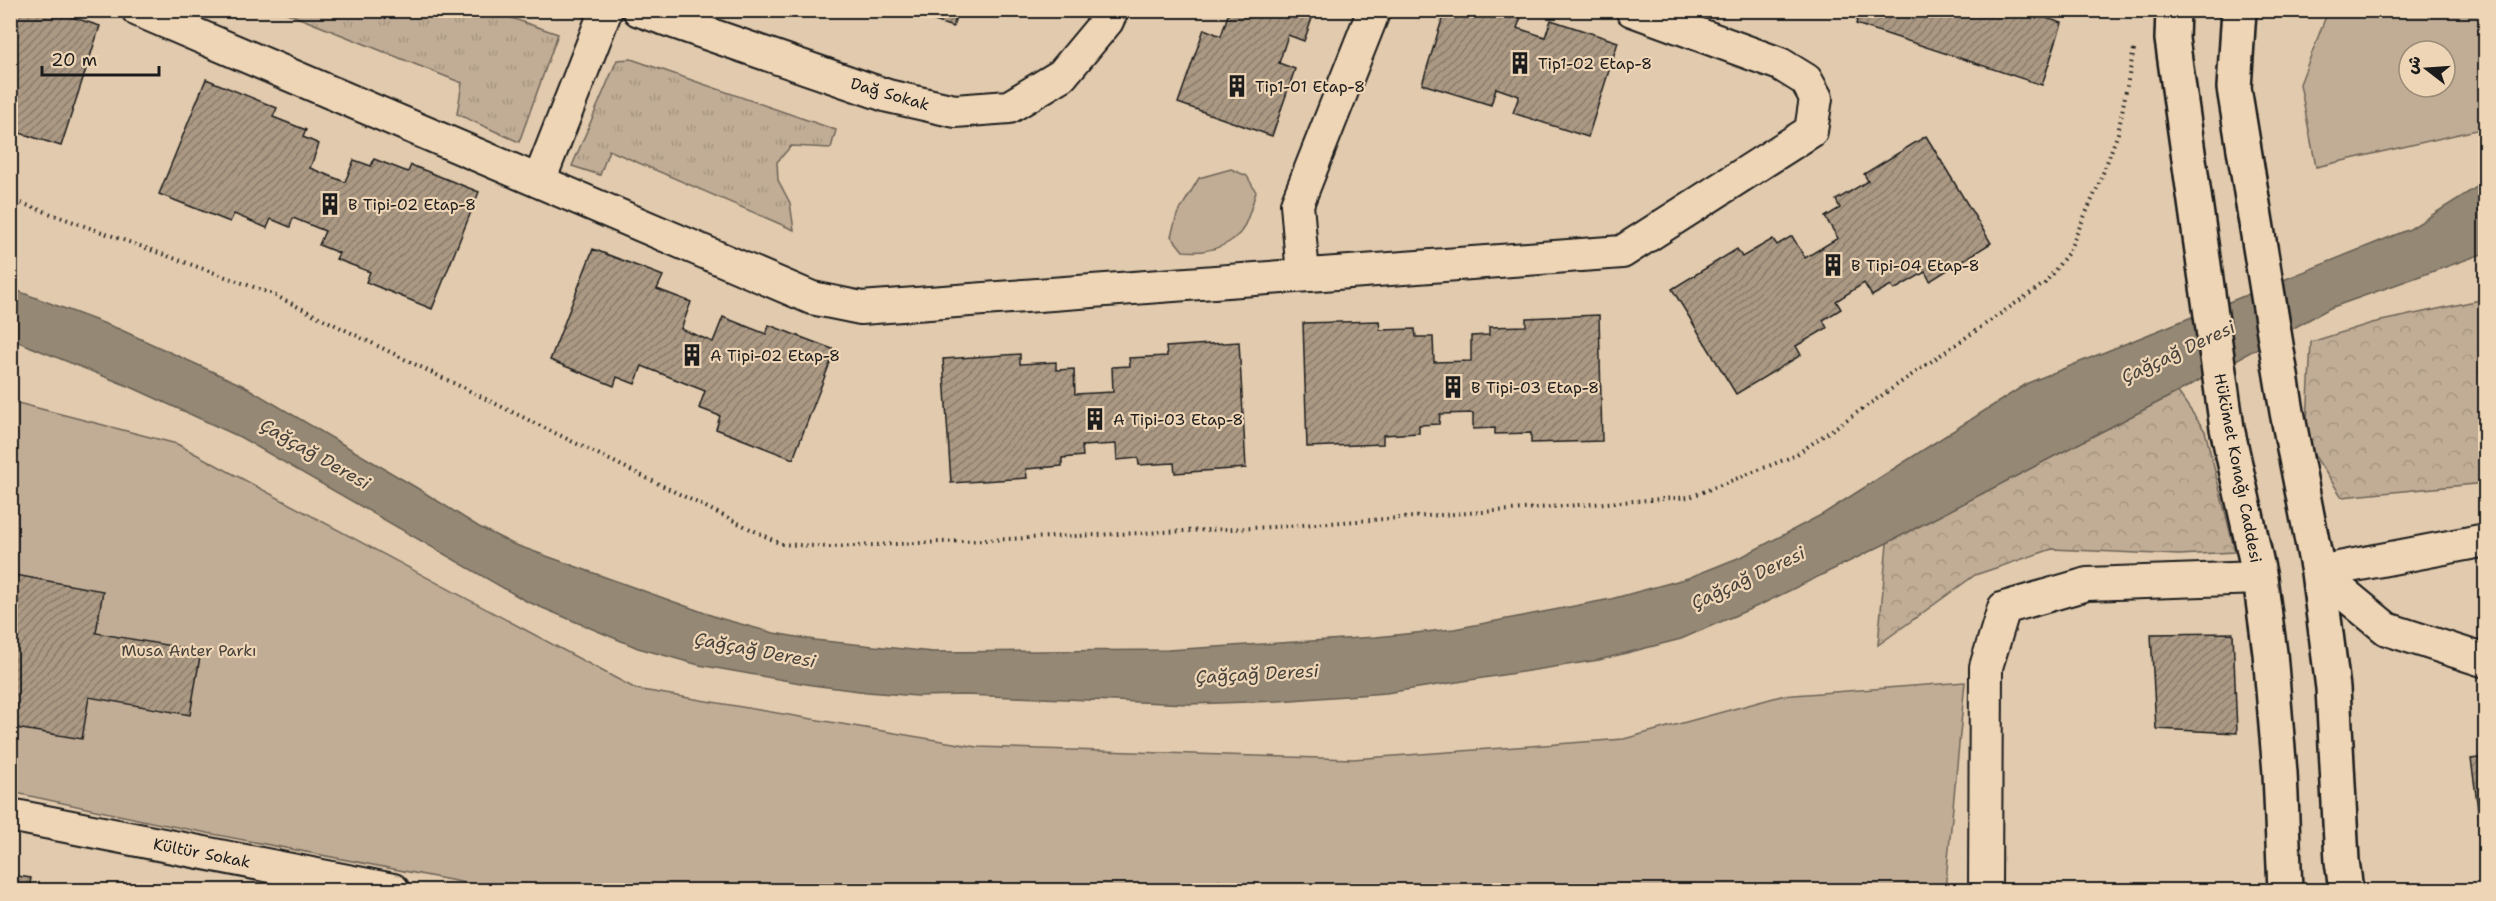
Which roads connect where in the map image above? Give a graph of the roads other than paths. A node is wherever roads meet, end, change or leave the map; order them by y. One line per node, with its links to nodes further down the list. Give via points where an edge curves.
1 (138, 10): 9 (street)
2 (606, 10): 9 (street)
3 (639, 10): 4 (street, Dağ Sokak, via 888,96 955,111 1009,107 1062,75)
4 (1112, 10)
5 (1374, 10): 10 (street, via 1297,204)
6 (1632, 10): 10 (street, via 1780,64 1806,81 1816,98 1811,131 1622,252)
7 (2173, 10): 13 (street, Hükümet Konağı Caddesi, via 2172,39 2227,428)
8 (2239, 10): 12 (street, via 2234,88 2287,412)
9 (539, 182): 10 (street, via 812,298 861,308)
10 (1303, 276)
11 (2486, 540): 12 (street)
12 (2318, 572): 14 (street, via 2387,629); 19 (street, via 2333,687)
13 (2260, 578): 17 (street, via 2086,584 2004,608 1986,667); 18 (street, Hükümet Konağı Caddesi, via 2273,686)
14 (2486, 661)
15 (10, 815): 16 (street, Kültür Sokak)
16 (393, 891)
17 (1985, 891)
18 (2285, 891)
19 (2346, 891)

